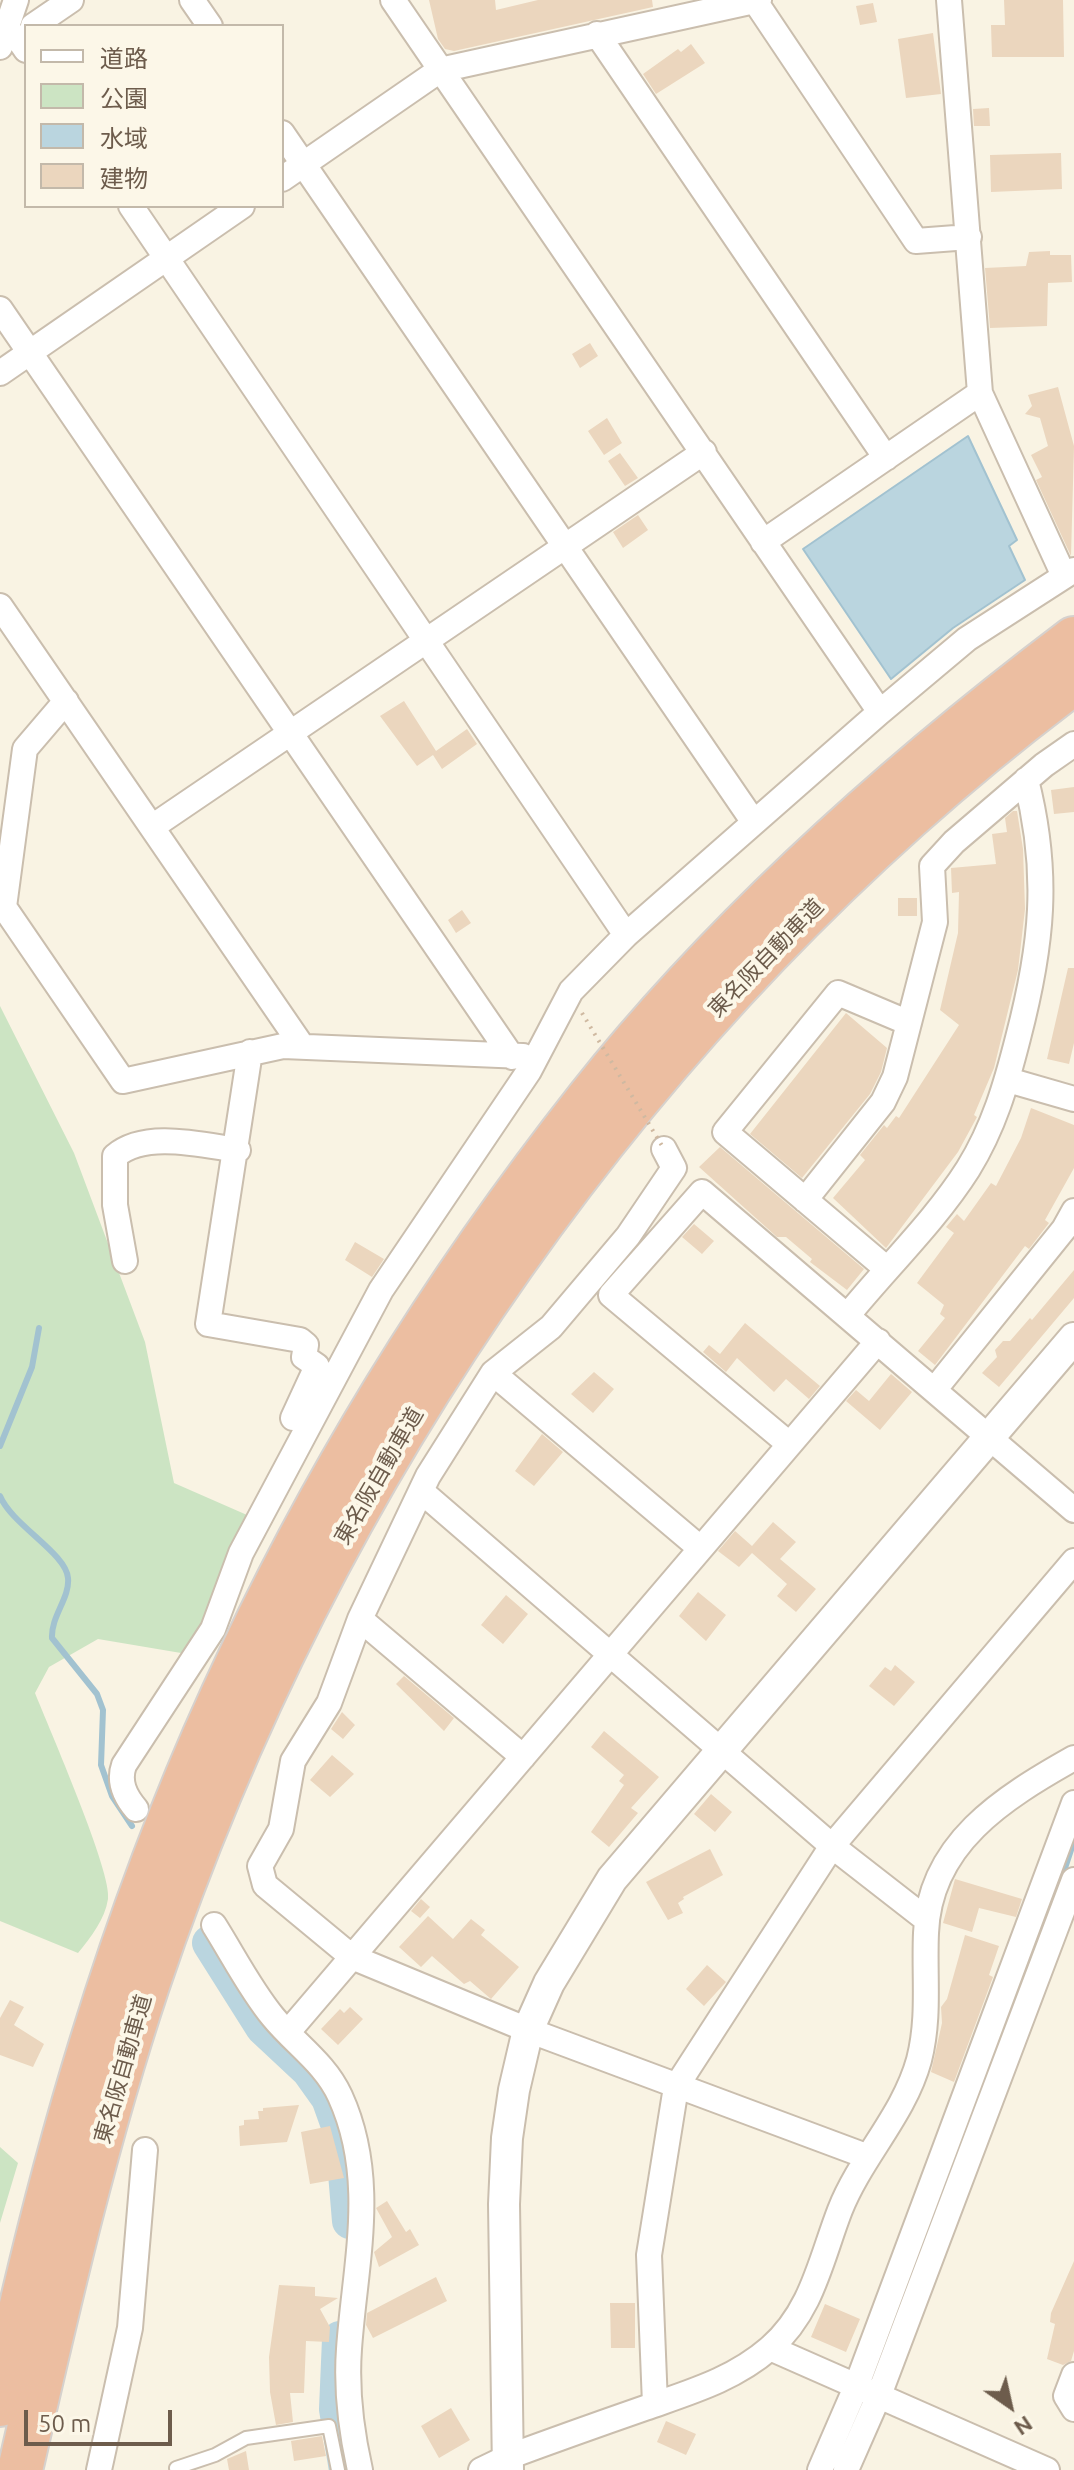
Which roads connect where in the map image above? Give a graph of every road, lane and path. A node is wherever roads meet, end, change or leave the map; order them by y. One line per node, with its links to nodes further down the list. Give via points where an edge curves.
1 (16, 0): 11 (street)
2 (71, 0): 8 (street)
3 (192, 0): 9 (street)
4 (393, 0): 12 (street)
5 (757, 0): 7 (street); 18 (street, via 916,241)
6 (949, 0): 18 (street)
7 (697, 6): 10 (street)
8 (37, 24)
9 (209, 24)
10 (597, 34): 12 (street); 25 (street)
11 (18, 37)
12 (440, 70): 14 (street); 24 (street)
13 (284, 136): 14 (street)
14 (303, 164): 15 (street); 27 (street)
15 (284, 178)
16 (132, 208): 19 (street)
17 (239, 208): 19 (street)
18 (969, 237): 23 (street)
19 (166, 257): 21 (street); 31 (street)
20 (0, 309): 21 (street)
21 (30, 353): 22 (street); 35 (street)
22 (0, 373)
23 (980, 393): 25 (street); 28 (street)
24 (704, 452): 26 (street); 27 (street)
25 (886, 458): 26 (street)
26 (763, 542): 34 (street)
27 (564, 547): 31 (street); 38 (street)
28 (1069, 573): 34 (street, via 967,639)
29 (0, 606): 33 (street)
30 (1074, 639): 87 (highway, 東名阪自動車道, via 916,763 813,858 689,985 590,1097 411,1350 319,1503 271,1596 154,1863 113,1978 41,2226)
31 (428, 640): 35 (street); 40 (street)
32 (1074, 682): 92 (highway, 東名阪自動車道, via 955,778 838,885 675,1054 495,1286 345,1532 238,1751 148,1983 113,2098)
33 (66, 701): 39 (street); 44 (street, via 25,749 4,907 123,1081)
34 (880, 712): 38 (street)
35 (290, 733): 39 (street); 46 (street)
36 (1074, 744): 37 (street)
37 (1026, 780): 42 (street, via 932,866 935,922); 47 (street, via 1043,876 1043,907 1036,967)
38 (753, 821): 40 (street)
39 (152, 827): 43 (street)
40 (626, 935): 45 (street, via 571,991)
41 (582, 1013): 49 (path, bridge)
42 (909, 1023): 51 (street, via 883,1102); 51 (street, via 838,993 725,1132)
43 (302, 1046): 44 (street); 46 (street)
44 (250, 1052): 50 (street)
45 (537, 1054): 46 (street); 62 (street, via 381,1290)
46 (512, 1057)
47 (1008, 1080): 48 (street); 54 (street, via 997,1114 967,1170)
48 (1074, 1099)
49 (664, 1149): 58 (street, via 674,1168 628,1236 551,1327)
50 (238, 1150): 53 (street, via 141,1143 115,1156 115,1205); 62 (street, via 208,1324 306,1345 304,1357 317,1366 282,1438)
51 (805, 1200): 54 (street)
52 (1074, 1211): 59 (street)
53 (125, 1261)
54 (887, 1269): 55 (street)
55 (848, 1315): 57 (street); 61 (street, via 702,1192 611,1295)
56 (1074, 1338): 60 (street)
57 (878, 1341): 59 (street); 61 (street)
58 (493, 1373): 63 (street); 65 (street)
59 (935, 1389): 60 (street)
60 (989, 1438): 64 (street); 69 (street)
61 (789, 1444): 65 (street)
62 (287, 1461): 73 (street, via 241,1553 213,1629 124,1765 122,1786)
63 (421, 1491): 67 (street); 68 (street)
64 (1074, 1510)
65 (700, 1548): 68 (street)
66 (1074, 1561): 74 (street)
67 (360, 1619): 70 (street); 78 (street, via 329,1703 293,1761 281,1829 260,1866 265,1885)
68 (611, 1653): 69 (street); 70 (street)
69 (723, 1749): 74 (street); 79 (street, via 594,1905)
70 (523, 1757): 78 (street)
71 (1074, 1758): 76 (street, via 1001,1804 964,1837 935,1879)
72 (1074, 1803): 86 (street)
73 (136, 1809)
74 (832, 1846): 76 (street); 81 (street)
75 (1074, 1880): 86 (street)
76 (927, 1920): 83 (street, via 927,2003 919,2059 902,2102)
77 (214, 1925): 80 (street, via 260,1999)
78 (352, 1957): 79 (street); 80 (street)
79 (528, 2030): 81 (street); 90 (street, via 512,2102 505,2169)
80 (288, 2032): 95 (street, via 339,2094 355,2141 363,2203 349,2382)
81 (676, 2087): 83 (street); 88 (street, via 649,2255)
82 (145, 2150): 93 (street, via 130,2328)
83 (866, 2156): 84 (street, via 810,2294)
84 (770, 2348): 86 (street); 88 (street, via 731,2376)
85 (1074, 2375): 89 (street, via 1066,2396)
86 (866, 2390): 97 (street); 98 (street); 99 (street)
87 (0, 2404)
88 (655, 2404): 90 (street)
89 (1074, 2409)
90 (508, 2463): 96 (street)
91 (176, 2468): 94 (lane, via 246,2438 329,2426)
92 (20, 2470)
93 (99, 2470)
94 (338, 2470)
95 (360, 2470)
96 (481, 2470)
97 (820, 2470)
98 (846, 2470)
99 (1047, 2470)

